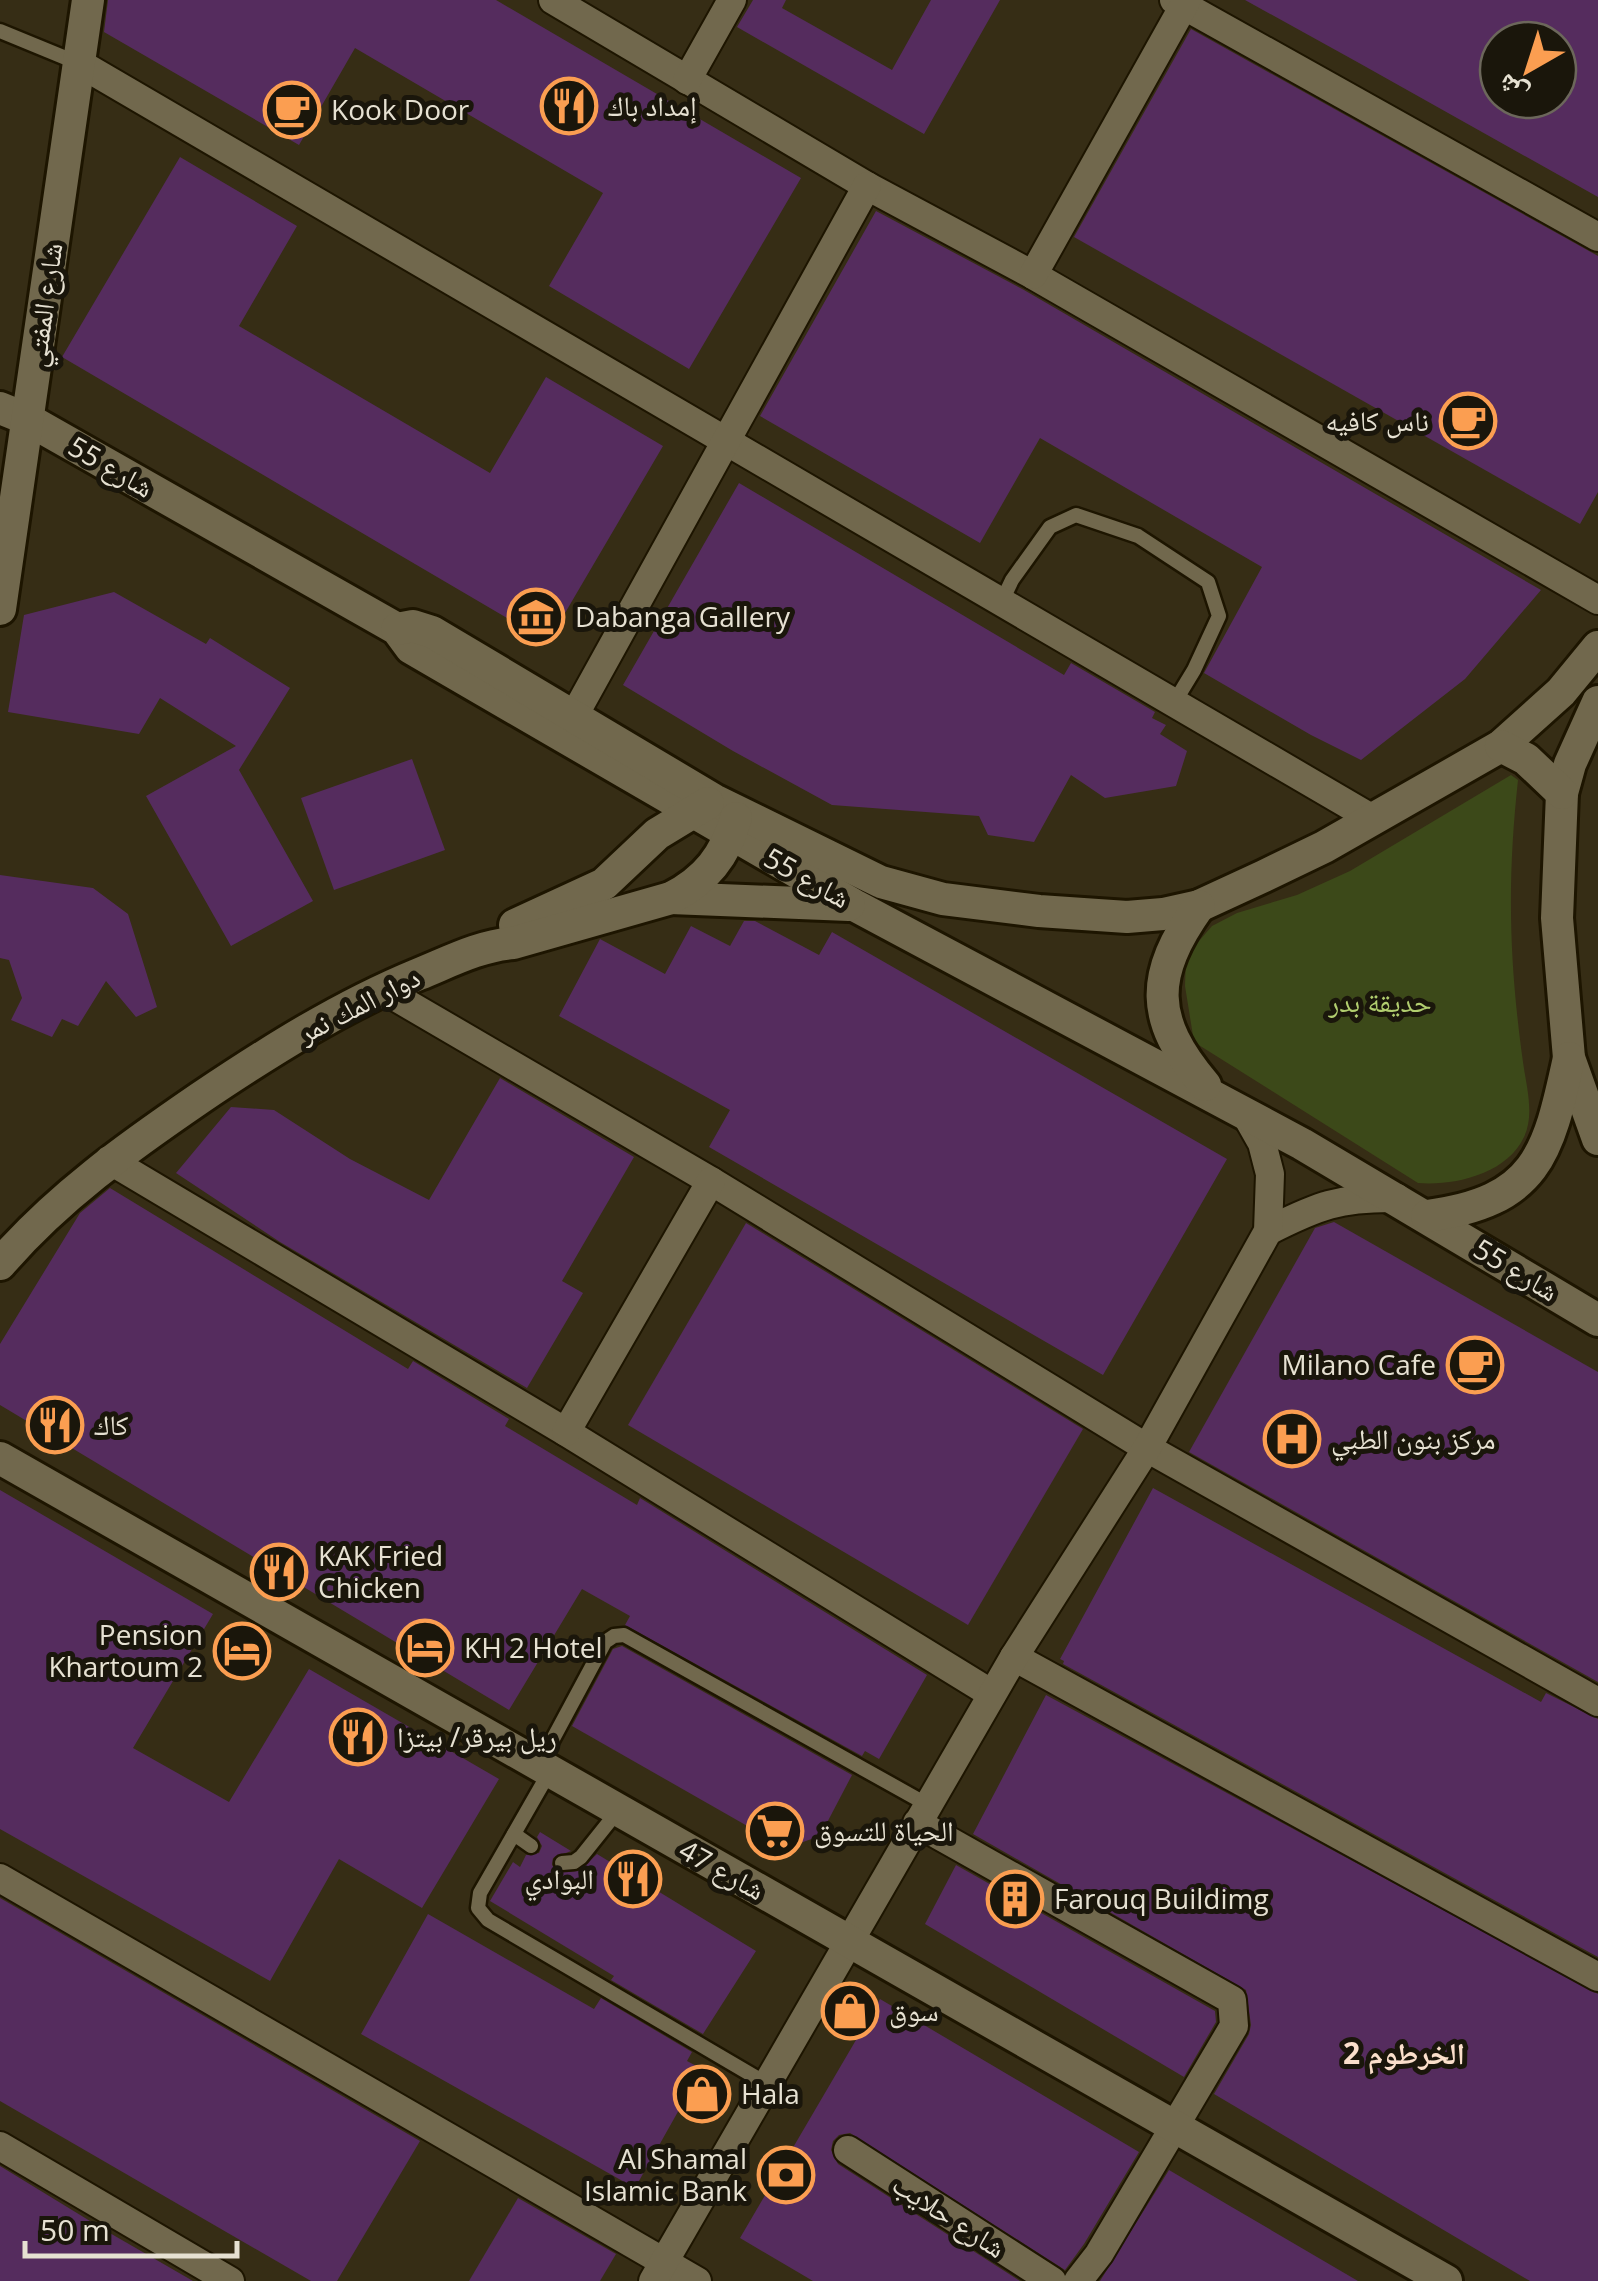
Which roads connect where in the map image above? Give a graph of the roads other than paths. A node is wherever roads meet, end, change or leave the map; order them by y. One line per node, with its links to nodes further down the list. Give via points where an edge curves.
1 (88, 0): 6 (street, شارع المفتي)
2 (553, 0): 7 (street)
3 (732, 0): 7 (street)
4 (1182, 2): 9 (street); 10 (street)
5 (0, 31): 6 (lane)
6 (79, 63): 11 (street, شارع المفتي); 12 (street)
7 (687, 80): 8 (street)
8 (867, 186): 10 (street); 12 (street)
9 (1598, 237)
10 (1033, 275): 13 (street)
11 (14, 414): 15 (street, شارع المفتي); 19 (street, شارع 55, via 396,630 411,648)
12 (724, 442): 14 (street); 19 (street)
13 (1598, 600)
14 (1000, 604): 18 (street); 18 (lane, via 1050,527 1076,515 1138,536 1208,582 1220,616)
15 (0, 609)
16 (1598, 647): 20 (street, via 1561,692)
17 (1598, 702): 22 (street)
18 (1174, 704): 24 (street)
19 (569, 725): 21 (street, شارع 55); 23 (street)
20 (1501, 746): 22 (street); 24 (street)
21 (615, 766): 23 (street, شارع 55); 25 (street, via 639,804)
22 (1562, 793): 31 (street, via 1557,918)
23 (718, 815): 25 (street, via 657,834); 26 (street, دوار المك نمر, via 709,874); 27 (street, شارع 55); 28 (street, via 881,882 943,899 1127,917)
24 (1372, 819): 28 (street)
25 (642, 848): 29 (street, via 604,884 507,929)
26 (671, 898): 27 (street); 29 (street, دوار المك نمر)
27 (854, 905): 32 (street, شارع 55)
28 (1199, 906): 32 (street, via 1172,946 1164,1009 1183,1059)
29 (488, 946): 30 (street, دوار المك نمر)
30 (382, 990): 35 (street, دوار المك نمر, via 271,1050); 36 (street)
31 (1570, 1058): 34 (street); 38 (street, via 1540,1159 1496,1198)
32 (1215, 1097): 33 (street, شارع 55)
33 (1245, 1113): 37 (street, شارع 55); 39 (street, via 1270,1174)
34 (1598, 1139)
35 (108, 1160): 40 (street, دوار المك نمر); 42 (street)
36 (711, 1181): 42 (street); 43 (street)
37 (1396, 1198): 38 (street, شارع 55); 39 (street, via 1340,1200)
38 (1427, 1216): 41 (street, شارع 55)
39 (1268, 1231): 43 (street)
40 (0, 1264)
41 (1598, 1320)
42 (566, 1432): 46 (street)
43 (1147, 1448): 45 (street); 47 (street)
44 (0, 1458): 48 (street, شارع 47)
45 (1014, 1657): 46 (street); 56 (street)
46 (992, 1694): 50 (street)
47 (1598, 1702)
48 (544, 1768): 49 (street, شارع 47); 50 (lane, via 605,1642 624,1635); 51 (lane)
49 (617, 1812): 53 (lane, via 581,1857); 55 (street, شارع 47)
50 (922, 1814): 55 (street); 58 (street, via 1232,2000 1234,2026)
51 (514, 1834): 52 (lane); 57 (lane, via 480,1894 478,1908 488,1920)
52 (532, 1846)
53 (562, 1863)
54 (0, 1878): 61 (street)
55 (849, 1941): 57 (street); 58 (street, شارع 47)
56 (1598, 1978)
57 (767, 2084): 61 (street)
58 (1175, 2125): 65 (street); 66 (street, شارع 47)
59 (0, 2146): 62 (street)
60 (848, 2150): 64 (street, شارع حلايب)
61 (658, 2272): 63 (street)
62 (230, 2281)
63 (697, 2281)
64 (1052, 2281)
65 (1078, 2281)
66 (1446, 2281)

